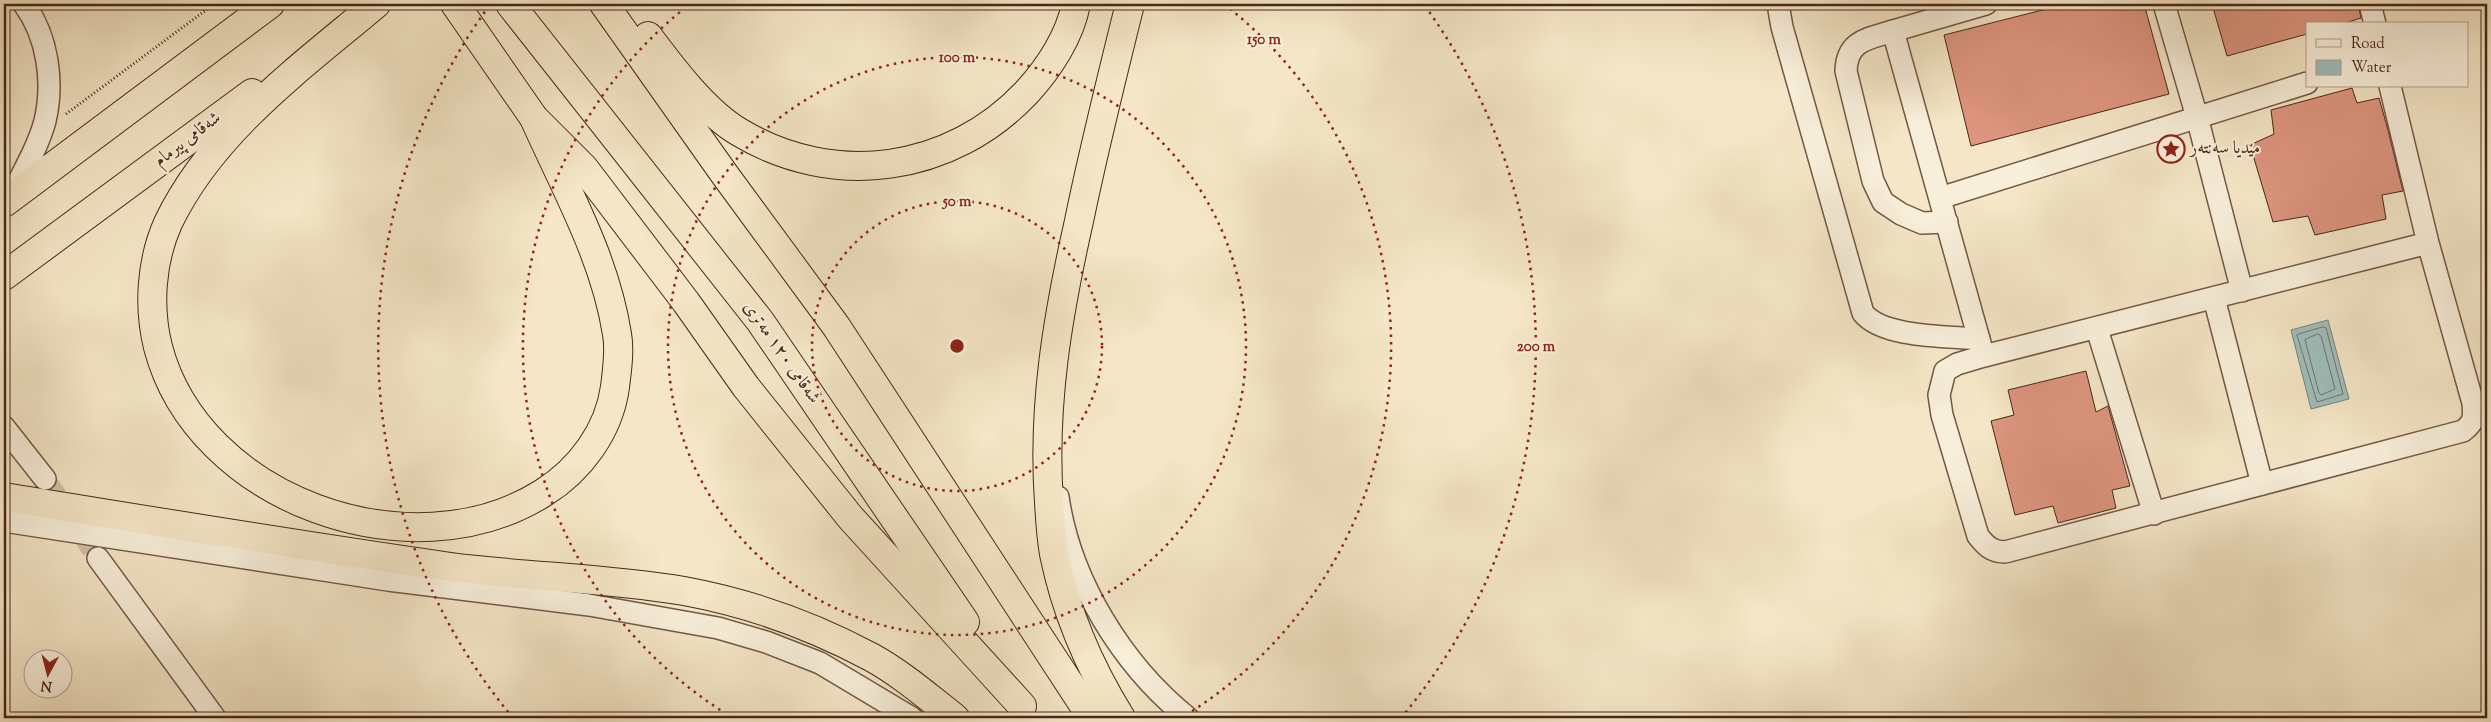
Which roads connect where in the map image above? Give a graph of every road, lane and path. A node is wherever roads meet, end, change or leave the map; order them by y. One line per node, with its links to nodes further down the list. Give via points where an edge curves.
1 (24, 4): 24 (lane, via 42,39 48,71 49,89)
2 (214, 4): 24 (path)
3 (270, 4): 26 (highway)
4 (371, 4): 29 (highway, شەقامی پیرمام)
5 (376, 4): 23 (highway, via 261,103 209,156 166,227 158,255 153,319 164,367 175,392 205,436 244,470 266,485 324,511 379,524 418,526 454,524 523,506 558,484 582,462 602,428 615,389 618,337 604,277)
6 (455, 4): 23 (highway)
7 (510, 4): 42 (highway, شەقامی ١٢٠ مەتری, via 760,320)
8 (604, 4): 46 (highway, via 836,326)
9 (626, 4): 10 (highway, via 664,58 691,89 737,131 774,150 815,162 874,166 900,163 946,150 966,141 1006,114 1054,57)
10 (1076, 4)
11 (1116, 4): 19 (highway)
12 (1130, 4): 19 (highway)
13 (1778, 4): 33 (lane, via 1862,312 1874,324)
14 (1986, 4): 18 (lane)
15 (2164, 4): 22 (lane)
16 (2370, 4): 17 (lane)
17 (2374, 22)
18 (1894, 31): 25 (lane); 27 (lane, via 1858,43 1848,52 1846,59 1846,71 1873,181 1884,202 1901,214 1922,223)
19 (1111, 79): 34 (highway, via 1064,288)
20 (2306, 83): 22 (lane)
21 (2390, 88): 28 (lane)
22 (2198, 116): 25 (lane); 30 (lane)
23 (534, 118): 42 (highway, via 584,168 746,387 850,516)
24 (40, 133): 26 (lane)
25 (1940, 198): 27 (lane)
26 (7, 201)
27 (1947, 222): 33 (lane)
28 (2428, 243): 30 (lane); 37 (lane, via 2473,403 2472,425 2464,431)
29 (8, 273)
30 (2242, 291): 31 (lane)
31 (2214, 298): 32 (lane); 37 (lane)
32 (2098, 329): 33 (lane); 39 (lane)
33 (1982, 347): 39 (lane, via 1945,371 1939,395 1978,536 1988,547 1996,552 2005,552)
34 (1048, 404): 47 (highway, via 1047,476 1055,555 1080,639 1104,691); 48 (lane, via 1060,510 1084,580 1101,617 1136,668)
35 (4, 427): 36 (lane)
36 (45, 479)
37 (2262, 484): 39 (lane)
38 (4, 497): 45 (highway, via 454,567 604,580 685,592 807,626 872,657 908,680)
39 (2154, 514)
40 (4, 520): 44 (lane, via 388,580 588,604 718,628 820,663)
41 (98, 558): 43 (lane)
42 (1026, 712)
43 (215, 718)
44 (912, 718)
45 (955, 718)
46 (1092, 718)
47 (1121, 718)
48 (1188, 718)

